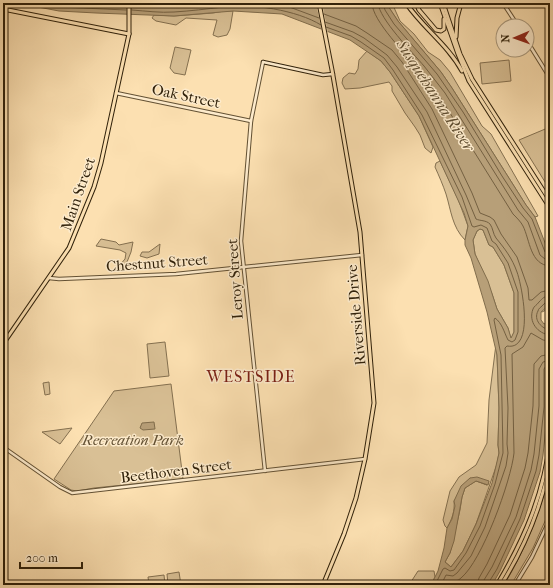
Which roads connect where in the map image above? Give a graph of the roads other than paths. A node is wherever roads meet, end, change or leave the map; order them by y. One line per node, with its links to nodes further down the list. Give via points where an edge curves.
1 (129, 3): 12 (main road, Main Street)
2 (319, 3): 15 (main road, Riverside Drive)
3 (406, 3): 17 (main road, via 453,56)
4 (416, 3): 9 (main road, via 434,29 439,31 444,26)
5 (440, 3): 9 (main road)
6 (443, 3): 13 (main road)
7 (461, 3): 13 (main road, via 456,33)
8 (503, 3): 11 (street)
9 (441, 7): 17 (main road)
10 (3, 9): 12 (main road)
11 (513, 18)
12 (129, 34): 18 (main road, Main Street)
13 (457, 45): 20 (main road, via 474,84)
14 (535, 53): 16 (street)
15 (333, 74): 19 (street, Leroy Street, via 323,75 263,62); 22 (main road, Riverside Drive)
16 (550, 78)
17 (469, 81): 21 (main road)
18 (116, 93): 19 (street, Oak Street); 24 (main road, Main Street, via 96,183 73,241)
19 (251, 122): 23 (street, Leroy Street, via 241,241)
20 (550, 201)
21 (550, 208)
22 (362, 255): 23 (street, Chestnut Street); 28 (main road, Riverside Drive, via 374,403)
23 (243, 267): 24 (street, Chestnut Street, via 161,275); 30 (street, Leroy Street)
24 (49, 278): 25 (main road, Main Street)
25 (3, 344)
26 (550, 441): 33 (main road, via 544,478 533,515)
27 (3, 447): 30 (street, Beethoven Street, via 72,493)
28 (365, 459): 30 (street, Beethoven Street); 32 (main road, Riverside Drive, via 350,517)
29 (550, 464): 34 (main road, via 533,524)
30 (265, 471)
31 (550, 519): 35 (street)
32 (323, 585)
33 (497, 585)
34 (501, 585)
35 (515, 585)

